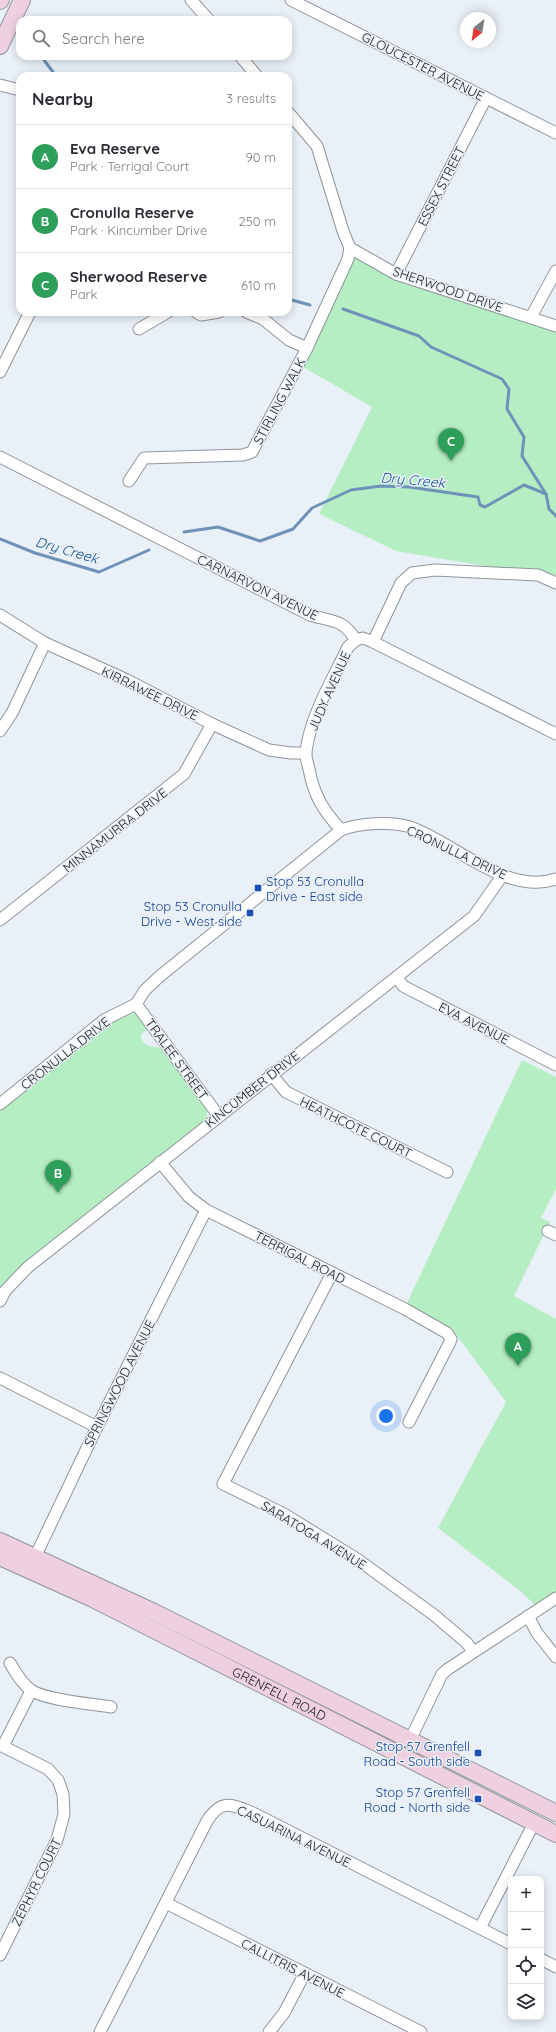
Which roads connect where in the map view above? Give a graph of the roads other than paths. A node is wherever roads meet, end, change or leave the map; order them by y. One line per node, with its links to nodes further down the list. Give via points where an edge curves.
1 (22, 0): 5 (main road)
2 (191, 0): 4 (street)
3 (291, 0): 10 (street, GLOUCESTER AVENUE)
4 (205, 16)
5 (0, 46)
6 (243, 60): 7 (street)
7 (254, 72)
8 (0, 85): 9 (street)
9 (16, 89)
10 (486, 98): 12 (street, GLOUCESTER AVENUE); 15 (street, ESSEX STREET)
11 (292, 117): 13 (street, via 317,146)
12 (556, 133)
13 (350, 248): 15 (street, SHERWOOD DRIVE); 22 (street, STIRLING WALK, via 348,259)
14 (556, 271): 19 (street)
15 (396, 274): 19 (street, SHERWOOD DRIVE)
16 (28, 316): 23 (street)
17 (161, 316): 21 (street)
18 (256, 316): 22 (street, via 289,340)
19 (531, 317): 20 (street, SHERWOOD DRIVE)
20 (556, 326)
21 (139, 329)
22 (307, 348): 25 (street, STIRLING WALK, via 252,452 243,455 144,458)
23 (0, 372)
24 (0, 457): 28 (street, CARNARVON AVENUE, via 310,615 339,622)
25 (129, 481)
26 (556, 583): 29 (street, via 538,575 435,570 412,573 401,584)
27 (0, 615): 30 (street, KIRRAWEE DRIVE)
28 (356, 640): 29 (street, via 363,638); 34 (street, JUDY AVENUE, via 348,646 321,704)
29 (373, 642): 33 (street)
30 (45, 643): 31 (street, KIRRAWEE DRIVE, via 127,680); 32 (street, via 12,713)
31 (212, 724): 34 (street, KIRRAWEE DRIVE, via 269,750 290,754); 38 (street, MINNAMURRA DRIVE, via 184,774)
32 (0, 731)
33 (556, 734)
34 (306, 753): 35 (street, JUDY AVENUE, via 312,784 321,807)
35 (341, 830): 36 (street, CRONULLA DRIVE, via 354,825 376,823 409,827 444,843); 40 (street, CRONULLA DRIVE, via 160,976 145,990)
36 (502, 876): 37 (street, CRONULLA DRIVE, via 538,884); 39 (street, KINCUMBER DRIVE, via 474,916)
37 (556, 879)
38 (0, 920)
39 (397, 977): 41 (street, EVA AVENUE, via 403,986); 42 (street, KINCUMBER DRIVE)
40 (136, 1004): 43 (street, CRONULLA DRIVE, via 104,1020); 44 (street, TRALEE STREET)
41 (556, 1065)
42 (271, 1074): 44 (street, KINCUMBER DRIVE); 46 (street, HEATHCOTE COURT, via 286,1092)
43 (0, 1104)
44 (218, 1115): 45 (street, KINCUMBER DRIVE)
45 (160, 1162): 47 (street, TERRIGAL ROAD, via 189,1197); 49 (street, KINCUMBER DRIVE, via 28,1267 5,1291)
46 (447, 1172)
47 (206, 1210): 48 (street, TERRIGAL ROAD); 52 (street, SPRINGWOOD AVENUE)
48 (332, 1273): 51 (street, TERRIGAL ROAD, via 438,1326 451,1339); 58 (street, SARATOGA AVENUE, via 223,1484 284,1514 357,1559 434,1615 467,1643)
49 (0, 1301)
50 (0, 1378): 52 (street)
51 (409, 1422)
52 (97, 1427): 55 (street, SPRINGWOOD AVENUE)
53 (0, 1540): 55 (main road, GRENFELL ROAD)
54 (0, 1557): 65 (main road, GRENFELL ROAD, via 93,1599)
55 (35, 1557): 63 (main road, GRENFELL ROAD, via 154,1612)
56 (556, 1598): 57 (street)
57 (528, 1616): 58 (street); 59 (street, via 537,1633)
58 (473, 1652): 63 (street, via 442,1674)
59 (556, 1657)
60 (10, 1663): 61 (street)
61 (31, 1691): 62 (street, via 58,1700); 64 (street)
62 (111, 1707)
63 (410, 1740): 65 (main road); 66 (main road, GRENFELL ROAD)
64 (1, 1745): 72 (street, ZEPHYR COURT, via 48,1769 58,1780 63,1794 64,1814 57,1840)
65 (402, 1756): 67 (main road, GRENFELL ROAD)
66 (549, 1810): 67 (main road)
67 (534, 1823): 68 (main road, GRENFELL ROAD); 70 (street)
68 (556, 1834)
69 (166, 1904): 70 (street, CASUARINA AVENUE, via 214,1809 225,1805 251,1812); 75 (street, CALLITRIS AVENUE); 76 (street, CASUARINA AVENUE)
70 (480, 1928): 71 (street, CASUARINA AVENUE)
71 (508, 1942)
72 (0, 1956)
73 (544, 1961): 74 (street)
74 (556, 1967)
75 (305, 1974): 77 (street, via 284,2013); 78 (street, CALLITRIS AVENUE)
76 (100, 2032)
77 (270, 2032)
78 (421, 2032)

